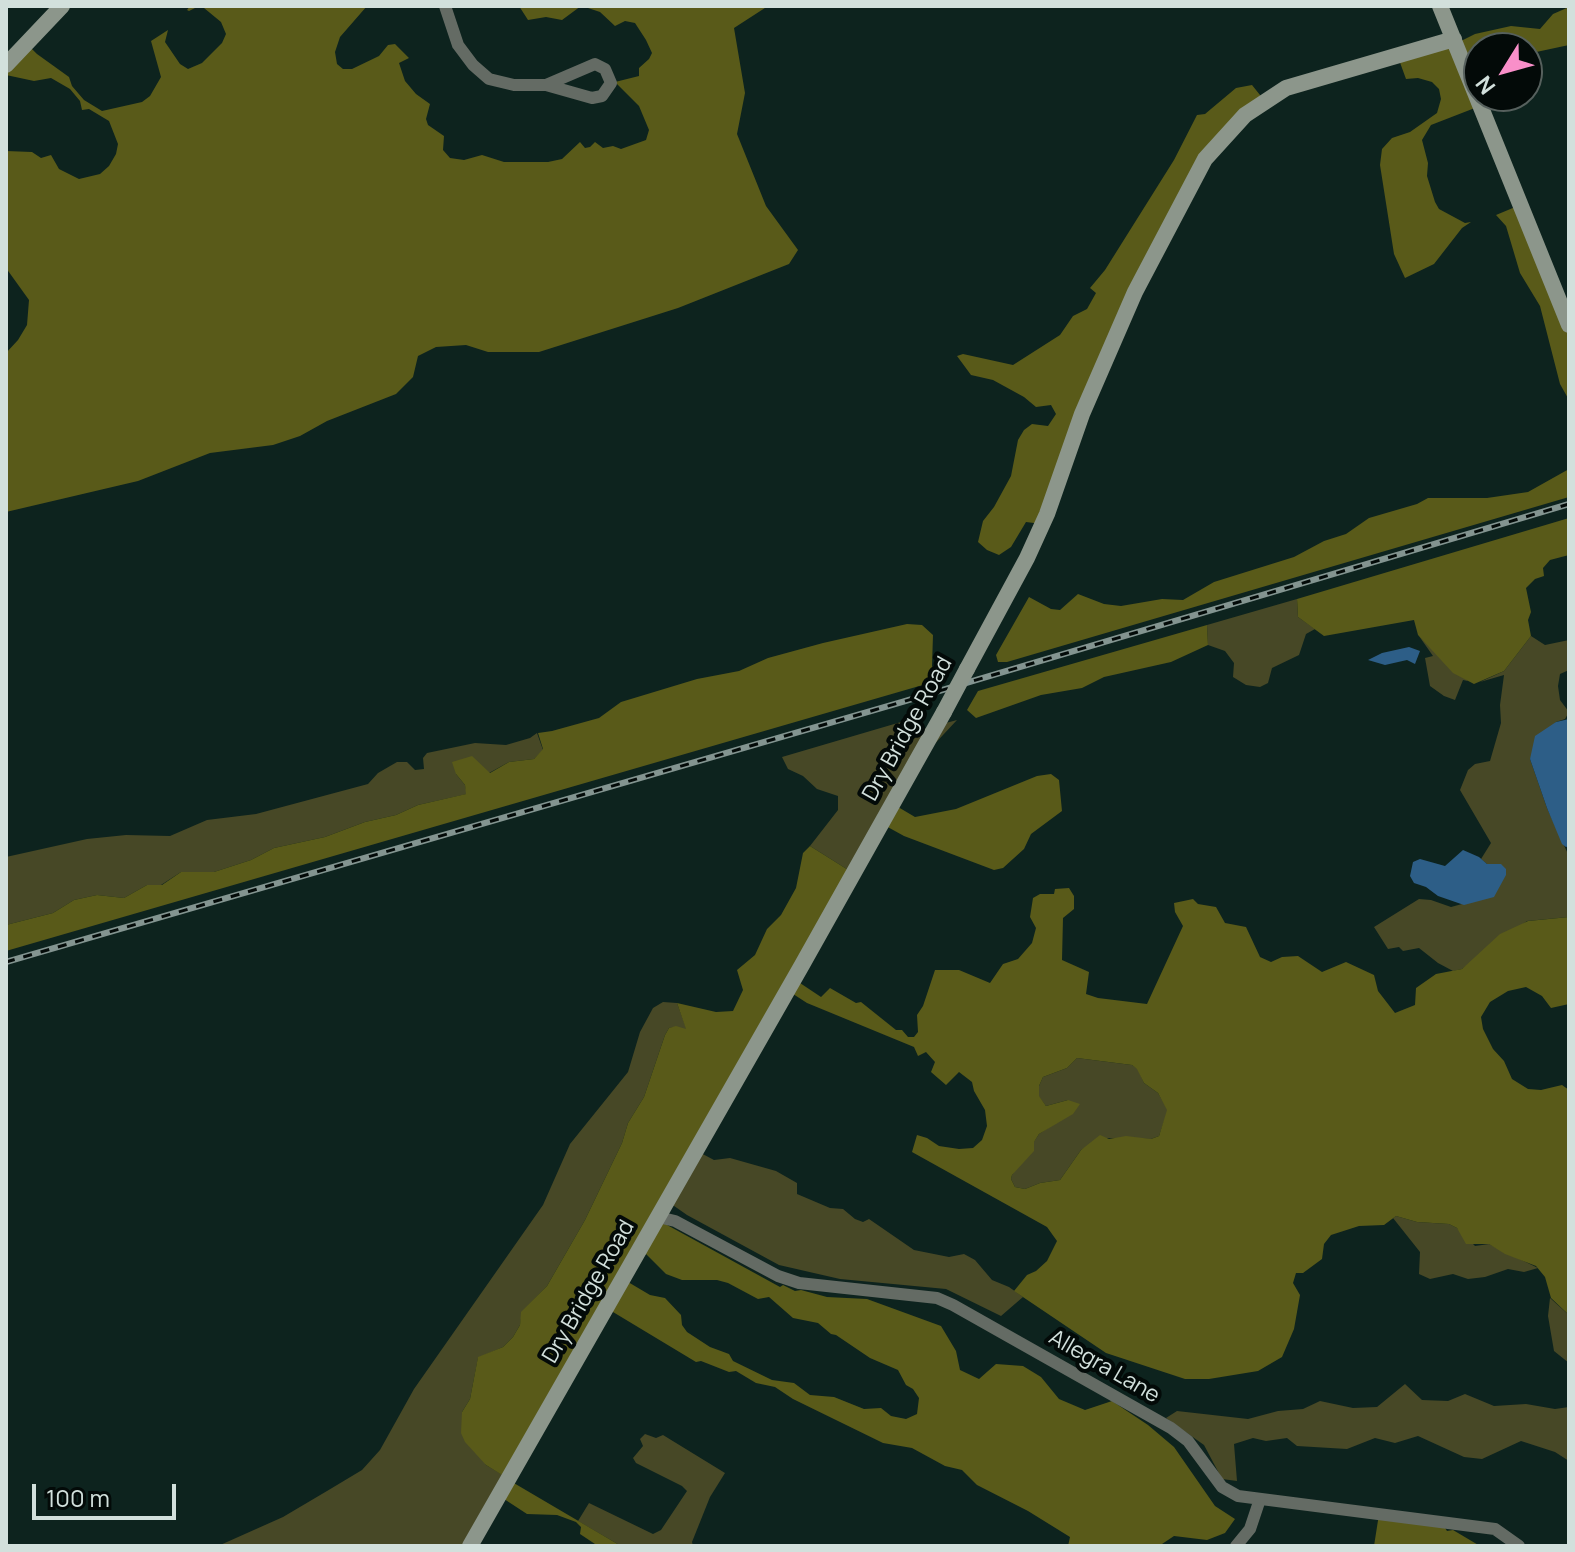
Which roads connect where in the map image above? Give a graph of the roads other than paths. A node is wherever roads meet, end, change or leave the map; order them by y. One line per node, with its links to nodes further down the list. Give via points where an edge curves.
1 (62, 6): 5 (street)
2 (445, 6): 6 (street, via 458,45 480,72 500,83)
3 (1440, 6): 4 (street)
4 (1454, 39): 7 (street); 8 (street, Dry Bridge Road, bridge, via 1286,88 1245,115 1205,159 1135,292 1027,558)
5 (6, 65)
6 (546, 85): 6 (street, via 592,98 602,96 611,83 605,69 595,64)
7 (1569, 325)
8 (658, 1217): 9 (street, Allegra Lane, via 799,1283 937,1298 953,1305 1171,1428 1188,1441 1222,1487); 10 (street, Dry Bridge Road)
9 (1260, 1499): 11 (street, via 1250,1529); 12 (street, Allegra Lane, via 1495,1529)
10 (470, 1546)
11 (1236, 1546)
12 (1519, 1546)

